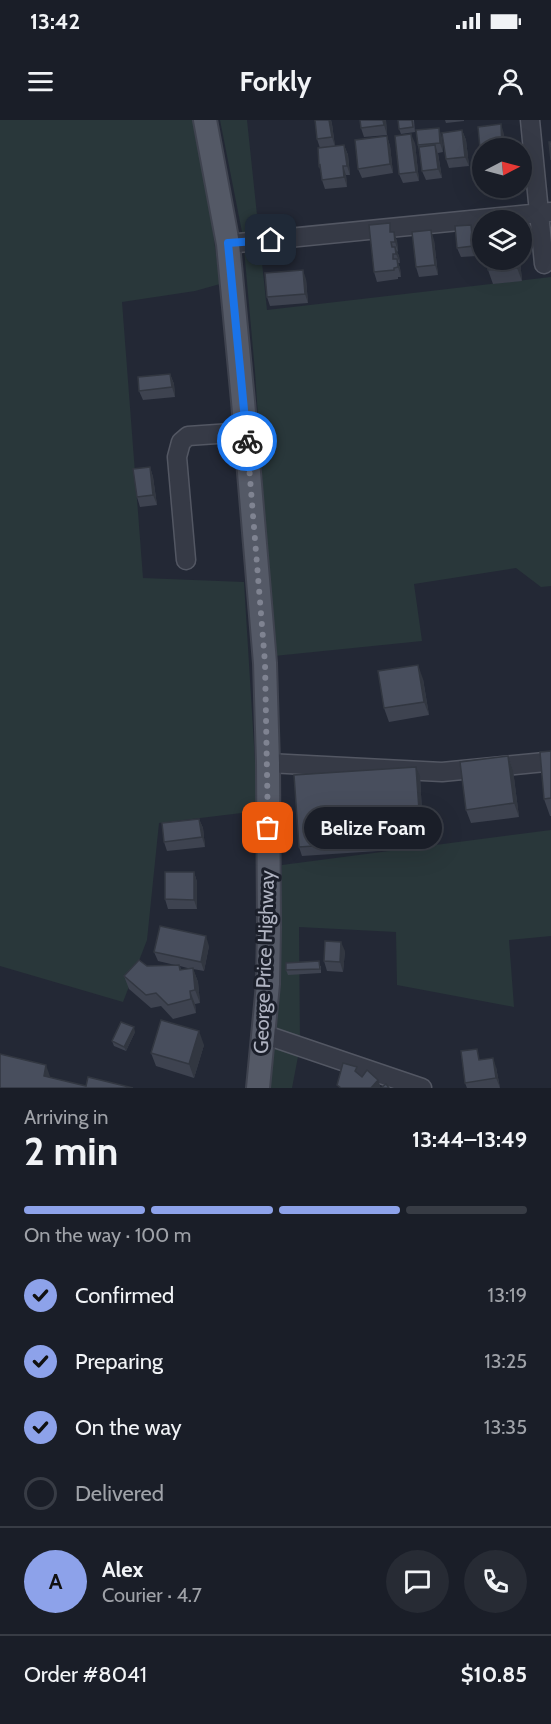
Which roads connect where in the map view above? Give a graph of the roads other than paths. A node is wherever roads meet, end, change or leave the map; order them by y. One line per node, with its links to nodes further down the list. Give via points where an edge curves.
1 (205, 120): 4 (main road, George Price Highway)
2 (530, 120): 3 (street)
3 (545, 213): 4 (street); 5 (street)
4 (228, 243): 6 (main road, George Price Highway)
5 (544, 264)
6 (246, 432): 7 (street, via 188,436 181,442 177,457); 9 (main road, George Price Highway, via 265,663)
7 (186, 560)
8 (545, 762): 9 (street, via 442,772)
9 (268, 763): 10 (main road, George Price Highway, via 268,984)
10 (263, 1034): 11 (main road, George Price Highway); 12 (street)
11 (258, 1088)
12 (422, 1088)

